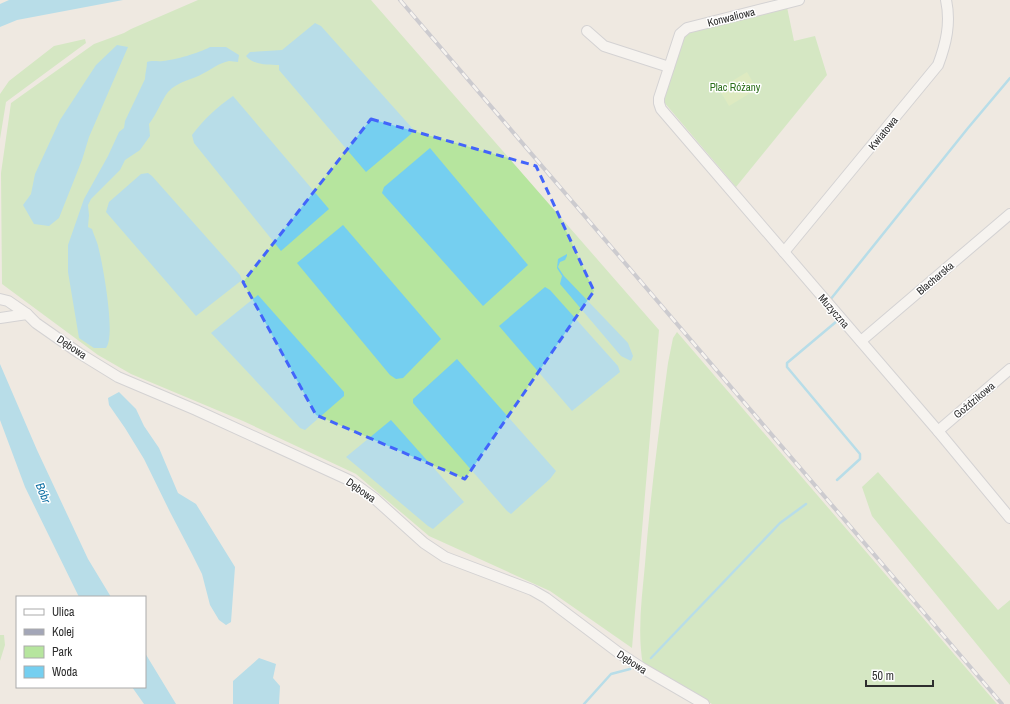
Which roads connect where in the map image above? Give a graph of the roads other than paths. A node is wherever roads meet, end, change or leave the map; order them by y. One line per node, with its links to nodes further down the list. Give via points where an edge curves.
1 (799, 0): 3 (street, Konwaliowa)
2 (946, 0): 7 (street, Kwiatowa, via 948,31 938,65)
3 (785, 2): 5 (street, Konwaliowa, via 687,28 680,34)
4 (588, 31): 5 (street, via 604,46)
5 (668, 67): 7 (street, Muzyczna, via 658,103 661,109)
6 (1010, 214): 11 (street, Blacharska)
7 (784, 252): 11 (street, Muzyczna)
8 (0, 298): 9 (street, Dębowa)
9 (27, 314): 10 (street); 15 (street, Dębowa, via 79,353 118,377 351,481 424,543 445,557 532,590 619,653)
10 (0, 318)
11 (860, 341): 13 (street, Muzyczna)
12 (1010, 369): 13 (street, Goździkowa)
13 (938, 431): 14 (street, Muzyczna)
14 (1010, 518)
15 (704, 704)

